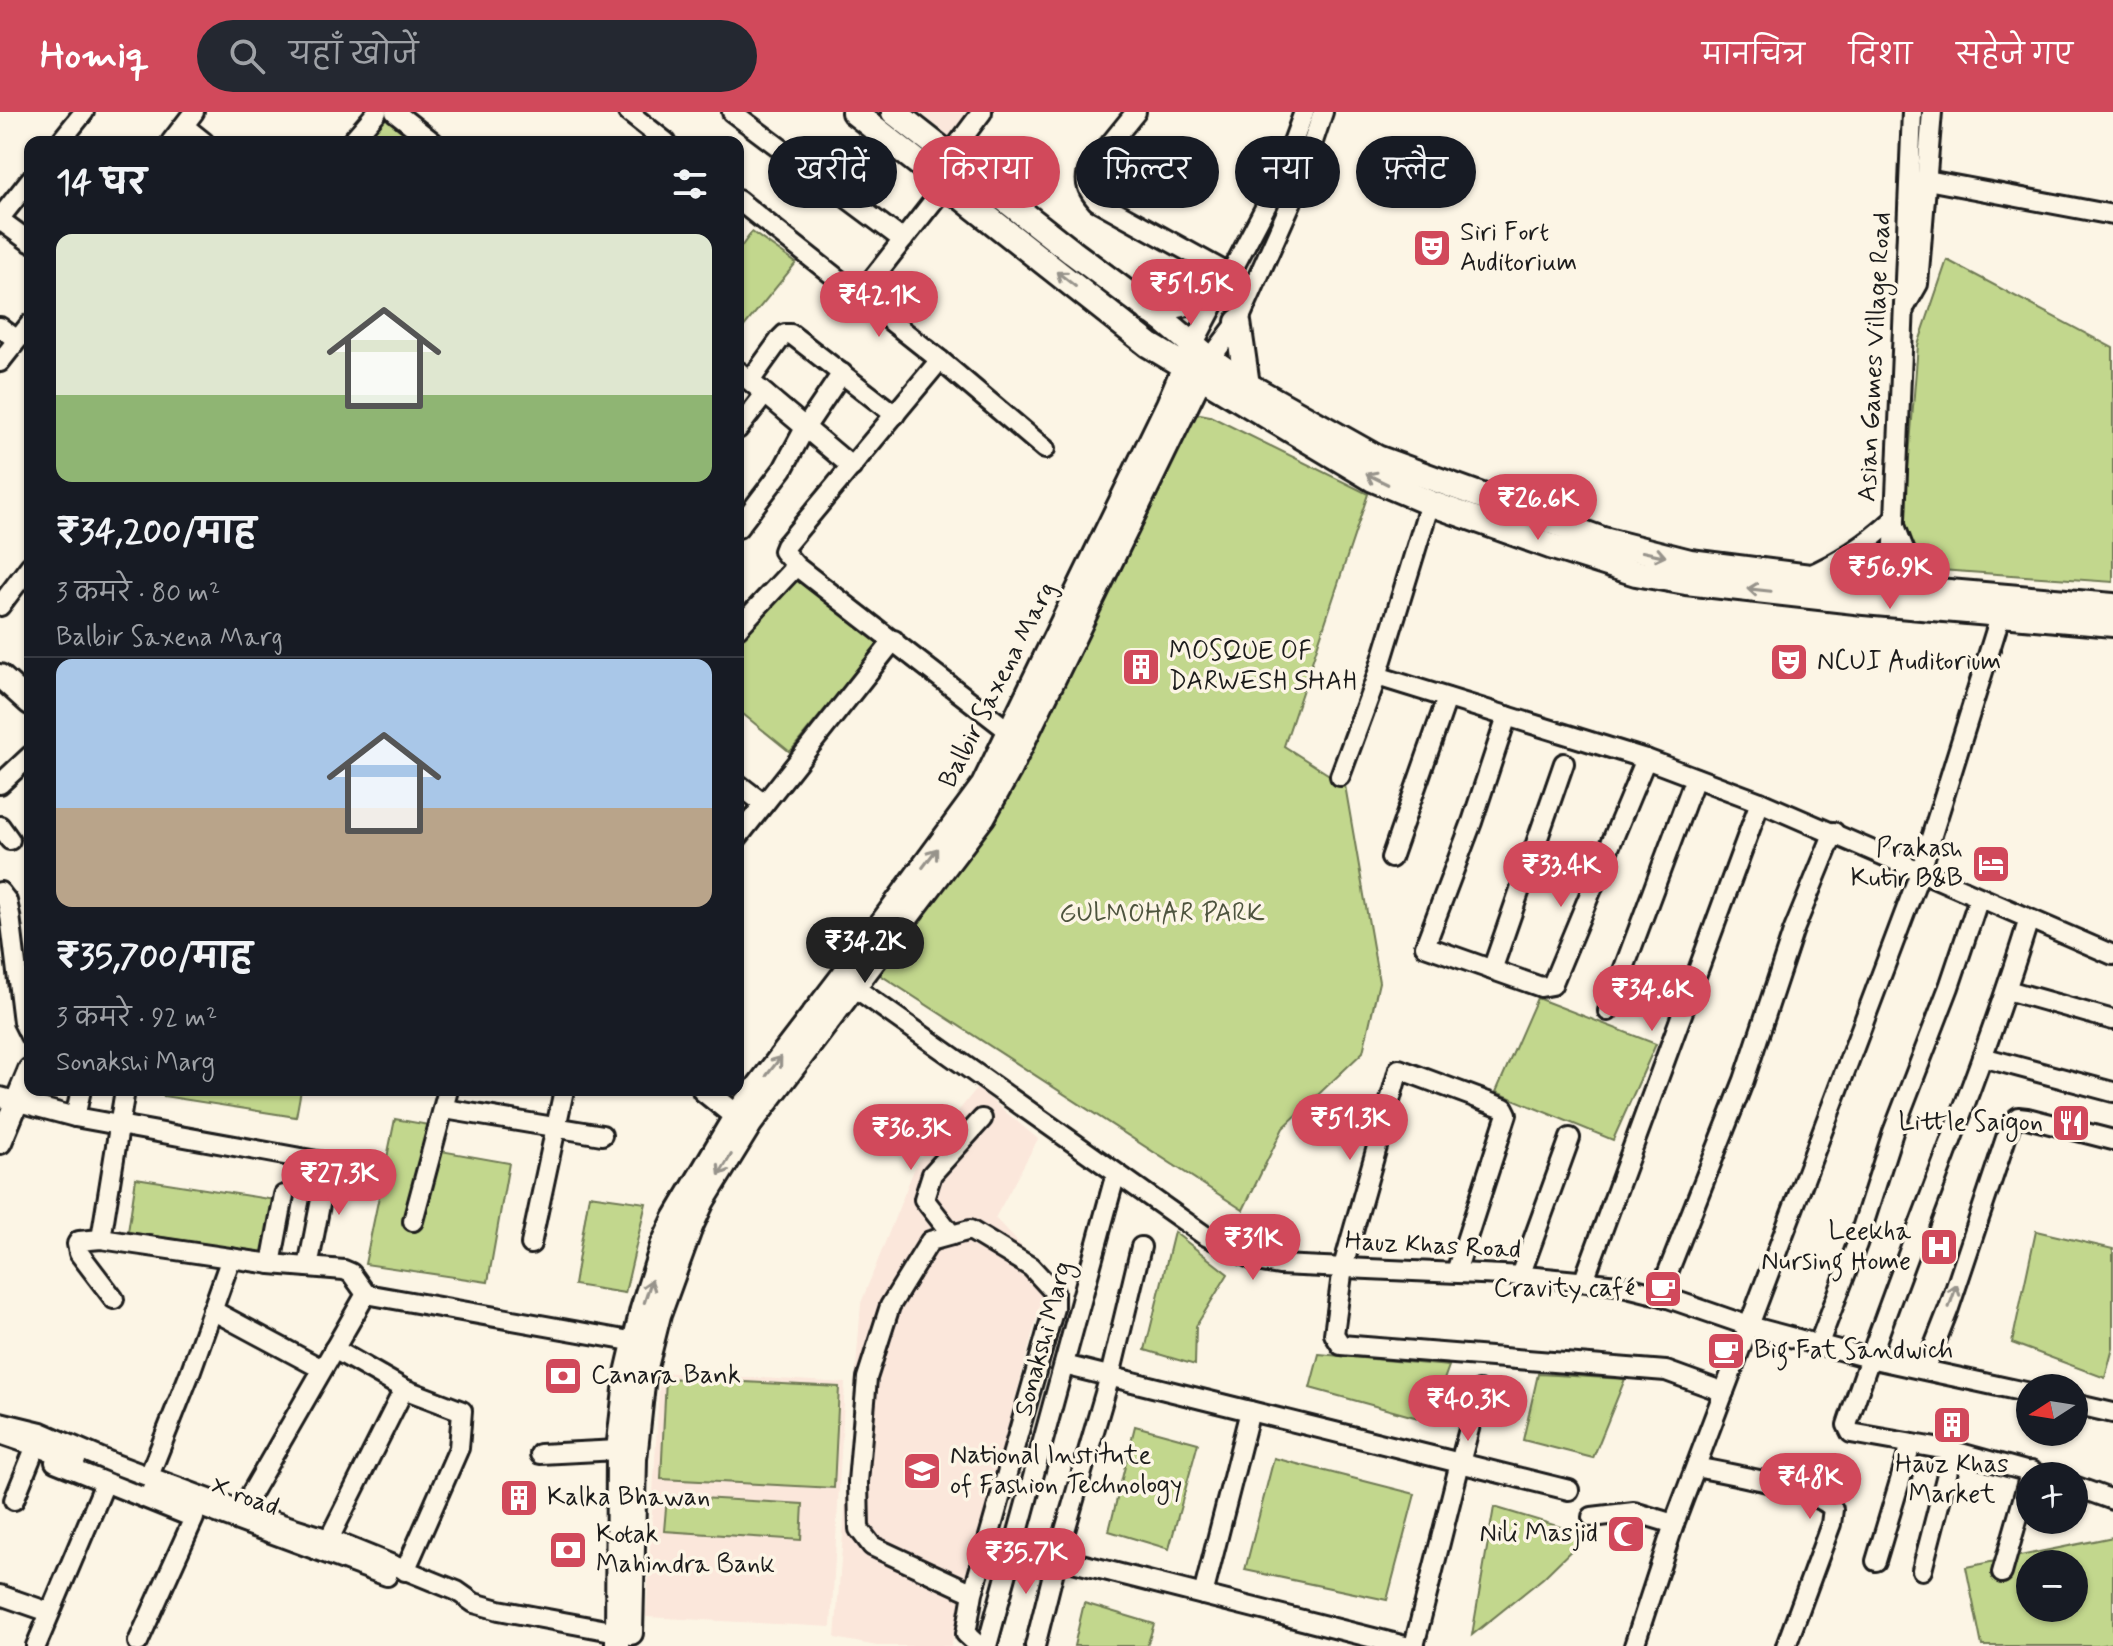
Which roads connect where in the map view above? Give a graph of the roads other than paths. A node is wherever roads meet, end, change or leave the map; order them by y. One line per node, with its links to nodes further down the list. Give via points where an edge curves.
1 (84, 112): 15 (street)
2 (377, 112): 18 (street)
3 (395, 112): 19 (street)
4 (628, 112): 20 (street)
5 (732, 112): 33 (street)
6 (854, 112): 23 (main road)
7 (894, 112): 21 (main road)
8 (982, 112): 22 (street)
9 (1136, 112): 34 (street, via 1088,171 1088,190)
10 (1304, 112): 34 (street, via 1278,183)
11 (1323, 112): 38 (street, via 1296,192)
12 (1912, 112): 36 (street, Asian Games Village Road)
13 (1932, 112): 24 (street)
14 (189, 119): 16 (street); 17 (street)
15 (65, 136)
16 (176, 136)
17 (200, 136)
18 (356, 136)
19 (425, 136)
20 (645, 136)
21 (924, 136)
22 (964, 136)
23 (913, 159)
24 (1927, 180): 30 (street); 36 (street, via 1918,284)
25 (24, 188): 31 (street)
26 (928, 208): 33 (street)
27 (975, 208): 44 (main road, one-way to 27, via 1149,345)
28 (1016, 208): 37 (main road)
29 (744, 211): 35 (street)
30 (2113, 215)
31 (0, 219): 32 (street)
32 (24, 237)
33 (903, 240): 35 (street)
34 (1225, 285): 37 (main road); 44 (street)
35 (859, 296): 42 (street)
36 (1904, 309): 56 (street, Asian Games Village Road)
37 (1150, 311): 44 (main road)
38 (1238, 322): 44 (street); 47 (main road)
39 (0, 327): 41 (street)
40 (24, 331): 41 (street)
41 (17, 340): 43 (street)
42 (940, 360): 49 (street); 52 (street)
43 (0, 362)
44 (1197, 362): 47 (main road); 54 (main road, one-way to 44, via 1373,479); 73 (street, Balbir Saxena Marg)
45 (842, 373): 46 (street, via 785,334); 49 (street); 51 (street)
46 (744, 376): 48 (street)
47 (1247, 385): 59 (main road, one-way to 59, via 1377,458 1603,540 1690,562)
48 (765, 394): 50 (street); 51 (street)
49 (895, 415): 53 (street)
50 (744, 421)
51 (805, 428): 53 (street); 55 (street, via 783,469)
52 (1045, 449)
53 (852, 467): 57 (street, via 785,546 783,551)
54 (1430, 503): 61 (main road, one-way to 54, via 1686,582 1636,573); 69 (street)
55 (744, 520)
56 (1893, 520): 59 (street, via 1840,562); 60 (street, via 1908,563); 61 (street, Asian Games Village Road)
57 (796, 566): 65 (street); 67 (street)
58 (24, 574): 62 (street)
59 (1804, 577): 61 (main road)
60 (1938, 590): 61 (main road); 63 (main road)
61 (1890, 596): 64 (main road)
62 (0, 606)
63 (2113, 606)
64 (2001, 614): 66 (main road); 86 (street)
65 (744, 622)
66 (2113, 624)
67 (894, 640): 73 (street); 82 (street)
68 (0, 676): 70 (street)
69 (1377, 676): 71 (street); 77 (street)
70 (24, 698)
71 (1447, 698): 72 (street); 85 (street)
72 (1507, 716): 74 (street); 91 (street, via 1425,946)
73 (1016, 737): 92 (street, Balbir Saxena Marg)
74 (1646, 759): 78 (street); 91 (street, via 1552,985 1541,987)
75 (24, 762): 79 (street)
76 (1564, 763): 91 (street)
77 (1340, 776)
78 (1695, 778): 81 (street); 94 (street)
79 (0, 784)
80 (744, 789): 82 (street)
81 (1760, 802): 84 (street); 131 (street)
82 (764, 804): 83 (street)
83 (744, 829)
84 (1834, 832): 86 (street); 133 (street)
85 (1391, 858)
86 (1921, 870): 88 (street); 136 (street)
87 (0, 892): 96 (street, via 7,901)
88 (1979, 898): 89 (street); 138 (street)
89 (2029, 919): 90 (street); 93 (street)
90 (2113, 955)
91 (1492, 970)
92 (848, 984): 109 (street, Balbir Saxena Marg); 128 (street, Hauz Khas Road, via 1204,1235 1256,1261)
93 (2007, 990): 95 (street); 97 (street)
94 (1608, 1011)
95 (2113, 1020)
96 (24, 1024)
97 (1982, 1057): 99 (street); 140 (street)
98 (24, 1078): 105 (street)
99 (2113, 1092)
100 (80, 1096): 107 (street)
101 (124, 1096): 110 (street)
102 (447, 1096): 106 (street)
103 (563, 1096): 111 (street)
104 (711, 1096): 109 (street)
105 (8, 1099): 107 (street); 115 (street)
106 (445, 1109): 111 (street); 120 (street)
107 (75, 1117): 110 (street)
108 (982, 1119): 121 (street, via 932,1174 924,1199)
109 (742, 1121): 137 (street, Balbir Saxena Marg, via 675,1218 662,1246)
110 (120, 1125): 116 (street); 122 (street)
111 (557, 1126): 112 (street); 123 (street)
112 (602, 1135)
113 (1570, 1138): 130 (street)
114 (2113, 1140): 143 (street, one-way to 114, via 2011,1123 2023,1117)
115 (0, 1142)
116 (328, 1163): 117 (street); 127 (street)
117 (374, 1169)
118 (1113, 1184): 141 (street, Sonakshi Marg)
119 (284, 1195): 126 (street)
120 (413, 1221)
121 (952, 1235): 180 (street, via 970,1230 1031,1267 1054,1292 1054,1308); 180 (street, via 930,1241 890,1306 867,1378 859,1529 872,1546)
122 (101, 1239): 125 (street); 134 (street, via 83,1239 77,1248)
123 (531, 1244)
124 (1141, 1247): 144 (street)
125 (231, 1258): 126 (street); 135 (street)
126 (271, 1264): 127 (street)
127 (308, 1267): 132 (street, via 351,1273)
128 (1343, 1267): 129 (street, Hauz Khas Road); 129 (street, via 1399,1069 1504,1108 1507,1114); 148 (street, via 1334,1334 1341,1345 1666,1371)
129 (1456, 1272): 130 (street, Hauz Khas Road)
130 (1520, 1276): 131 (street, Hauz Khas Road)
131 (1584, 1280): 133 (street, Hauz Khas Road)
132 (366, 1294): 137 (street); 139 (street)
133 (1659, 1295): 136 (street, Hauz Khas Road)
134 (114, 1299)
135 (212, 1310): 142 (street); 163 (street)
136 (1749, 1326): 138 (street, Hauz Khas Road); 148 (street)
137 (642, 1343): 156 (street, Balbir Saxena Marg); 185 (street, Balbir Saxena Marg)
138 (1819, 1343): 140 (street, Hauz Khas Road)
139 (334, 1349): 142 (street); 145 (street)
140 (1869, 1358): 143 (street, Hauz Khas Road); 155 (street, via 1849,1431)
141 (1064, 1365): 144 (street); 174 (street, Sonakshi Marg)
142 (322, 1369): 169 (street)
143 (1925, 1369): 146 (street, Hauz Khas Road)
144 (1110, 1376): 150 (street); 175 (street)
145 (404, 1389): 173 (street); 178 (street, via 462,1411 459,1448)
146 (2016, 1390)
147 (1479, 1391): 160 (street)
148 (1724, 1392): 161 (street)
149 (2088, 1407): 151 (street)
150 (1250, 1411): 160 (street); 182 (street)
151 (2113, 1413)
152 (0, 1422): 163 (street, via 41,1432)
153 (0, 1434): 183 (street, X road, via 422,1589)
154 (0, 1444): 158 (street)
155 (1911, 1444): 157 (street); 176 (street)
156 (618, 1450): 159 (street); 185 (street, Balbir Saxena Marg)
157 (1953, 1451): 162 (street); 177 (street)
158 (33, 1453): 164 (street); 167 (street)
159 (540, 1454)
160 (1460, 1463): 165 (street); 192 (street)
161 (1696, 1467): 171 (street); 194 (street, via 1786,1487 1833,1509)
162 (2016, 1468)
163 (149, 1476): 169 (street)
164 (105, 1483): 184 (street); 186 (street, via 194,1518)
165 (1569, 1490)
166 (2088, 1491): 168 (street)
167 (14, 1500)
168 (2113, 1500)
169 (241, 1511): 173 (street)
170 (1592, 1517): 171 (street, via 1634,1512)
171 (1674, 1524): 193 (street)
172 (2016, 1534): 179 (street)
173 (329, 1539): 178 (street)
174 (1013, 1549): 175 (street); 189 (street, Sonakshi Marg)
175 (1057, 1558): 182 (street); 190 (street)
176 (1876, 1561)
177 (1922, 1570)
178 (405, 1571): 183 (street)
179 (2002, 1573)
180 (973, 1593): 188 (street, via 966,1634)
181 (0, 1595): 184 (street)
182 (1203, 1595): 191 (street)
183 (474, 1603): 185 (street)
184 (49, 1612): 187 (street)
185 (624, 1640)
186 (138, 1642)
187 (36, 1646)
188 (979, 1646)
189 (987, 1646)
190 (1035, 1646)
191 (1405, 1646)
192 (1414, 1646)
193 (1634, 1646)
194 (1786, 1646)

